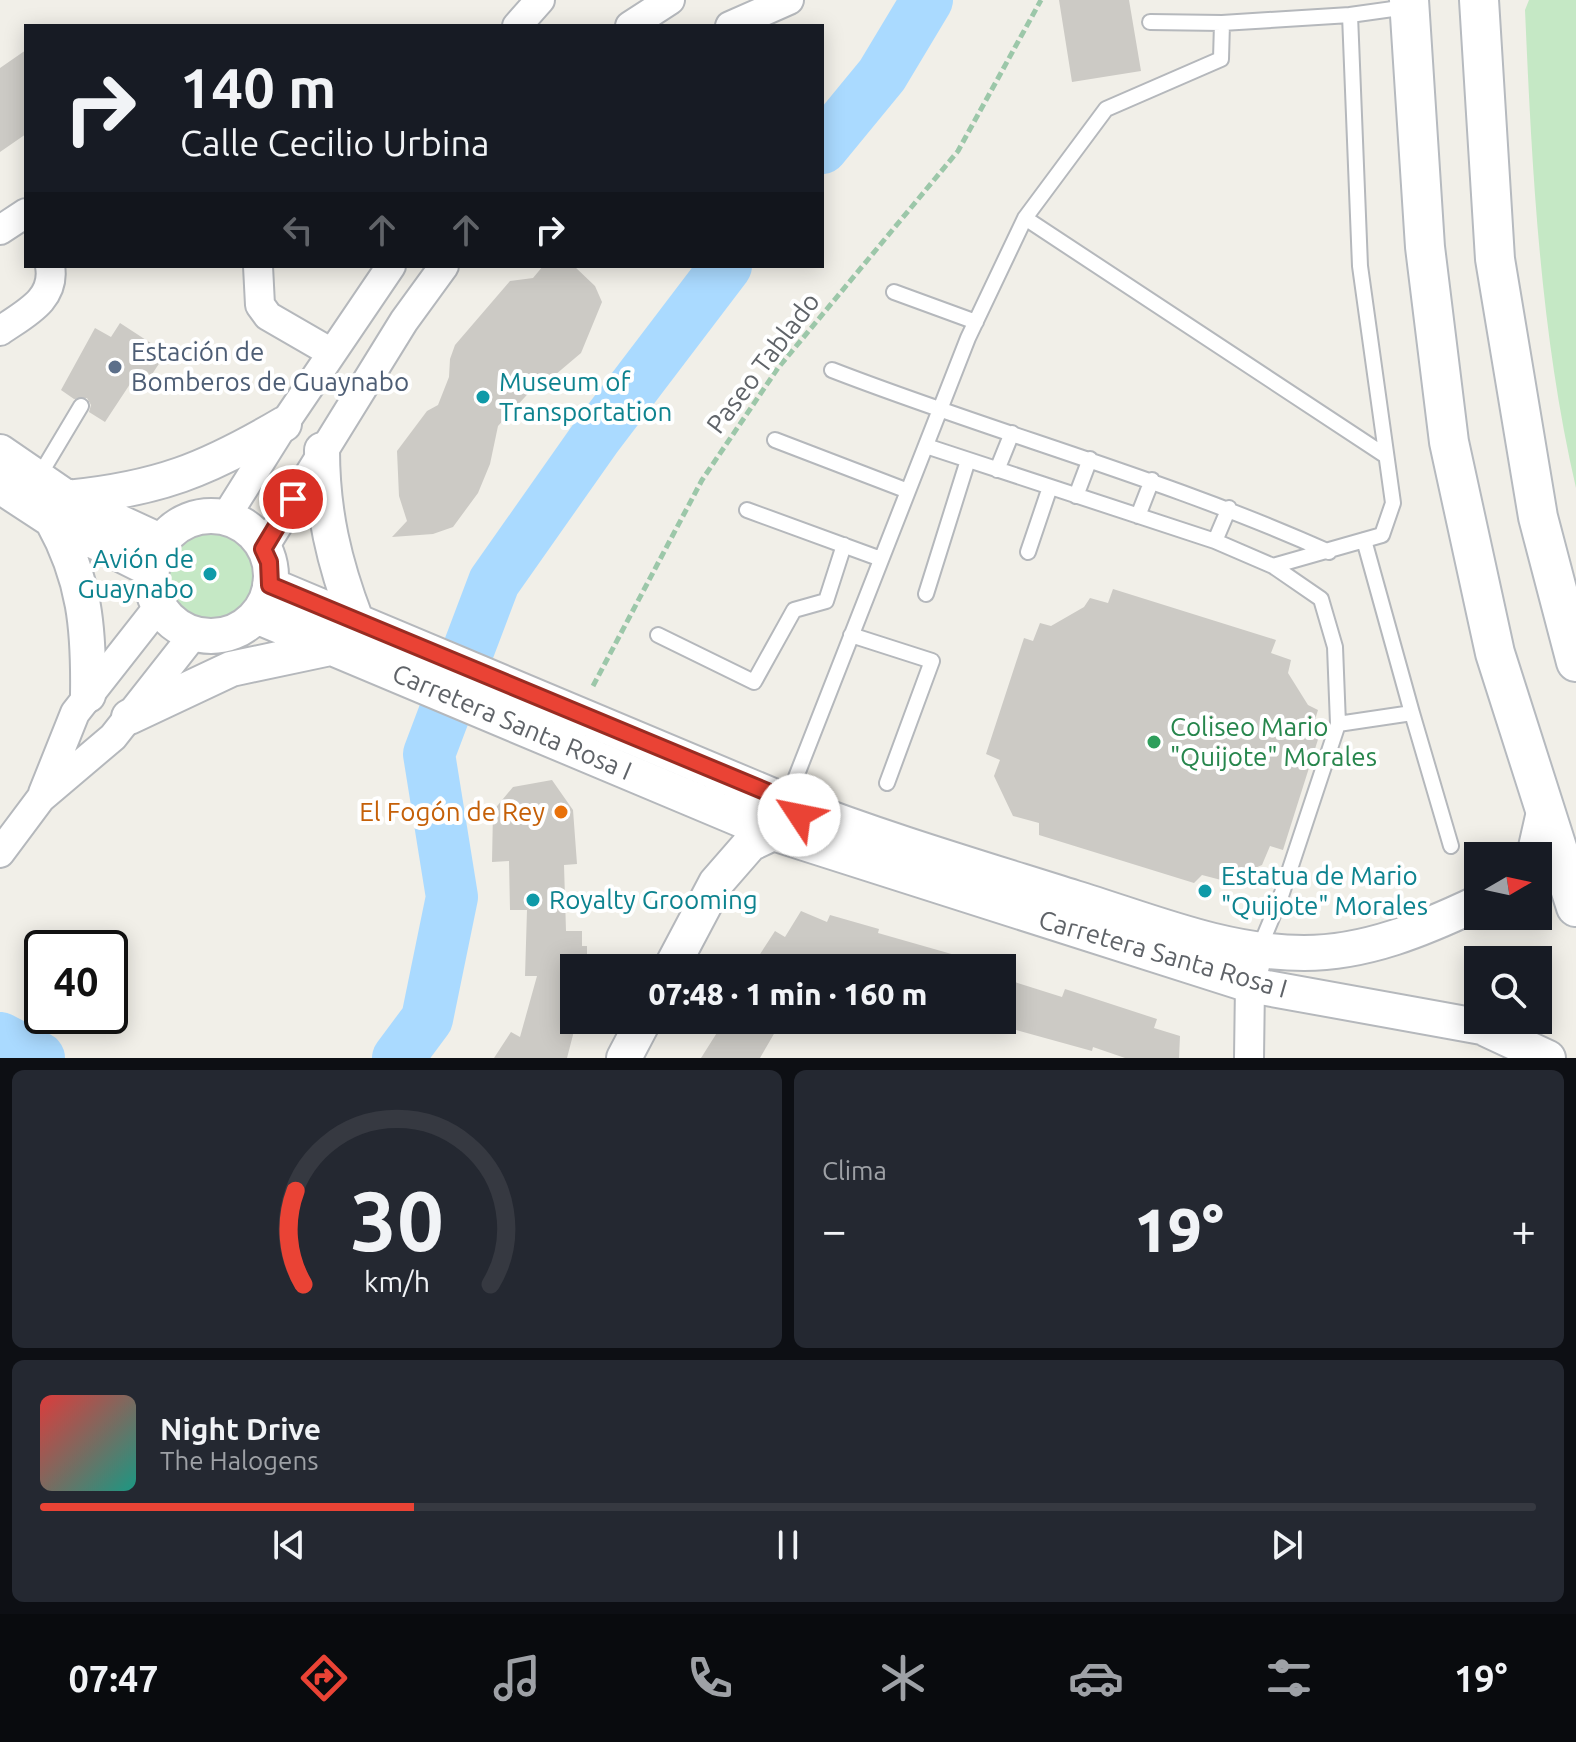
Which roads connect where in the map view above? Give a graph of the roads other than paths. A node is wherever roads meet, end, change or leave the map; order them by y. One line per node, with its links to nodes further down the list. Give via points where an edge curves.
1 (540, 0): 9 (street)
2 (670, 0): 10 (street)
3 (1479, 0): 62 (main road, via 1495,259 1538,517)
4 (782, 2): 11 (street)
5 (1409, 3): 6 (lane); 69 (main road, via 1425,247 1449,442 1495,653)
6 (1350, 15): 8 (lane); 29 (lane, via 1360,266)
7 (1150, 22): 8 (lane)
8 (1222, 23): 12 (lane, via 1221,59 1106,109)
9 (519, 24)
10 (633, 24)
11 (734, 24)
12 (1025, 218): 18 (lane); 29 (lane)
13 (50, 268): 19 (street, via 43,300)
14 (258, 268): 20 (street, via 260,305 268,316)
15 (390, 268): 20 (street)
16 (443, 268): 28 (street)
17 (894, 292): 18 (lane)
18 (976, 322): 23 (lane)
19 (0, 331)
20 (332, 353): 24 (street)
21 (832, 370): 23 (lane)
22 (81, 406): 33 (lane)
23 (939, 412): 25 (lane); 27 (lane)
24 (284, 424): 39 (street, via 166,481); 42 (street)
25 (1012, 433): 30 (lane); 32 (lane)
26 (775, 440): 36 (lane)
27 (926, 446): 31 (lane); 36 (lane)
28 (322, 450): 46 (street); 56 (street, via 331,546)
29 (1386, 456): 43 (lane, via 1393,503 1382,535)
30 (1090, 459): 34 (lane); 37 (lane)
31 (968, 460): 32 (lane); 53 (lane)
32 (997, 470): 35 (lane)
33 (12, 480): 39 (street)
34 (1152, 480): 38 (lane); 41 (lane)
35 (1050, 487): 37 (lane); 47 (lane)
36 (908, 491): 50 (lane)
37 (1076, 496): 41 (lane)
38 (1229, 508): 44 (lane); 48 (lane)
39 (59, 509): 49 (street); 63 (street, via 86,612)
40 (747, 510): 45 (lane)
41 (1138, 516): 44 (lane)
42 (225, 518): 46 (street, via 251,533); 49 (street, via 188,521)
43 (1364, 540): 48 (lane); 64 (lane)
44 (1215, 541): 51 (lane)
45 (844, 545): 50 (lane); 58 (lane, via 826,601 794,610 754,682)
46 (263, 549): 52 (street)
47 (1028, 552)
48 (1329, 552): 51 (lane)
49 (157, 556): 54 (street, via 152,585)
50 (881, 559): 59 (lane)
51 (1273, 566): 66 (lane, via 1321,599 1335,647)
52 (270, 585): 55 (street); 56 (street, Carretera Santa Rosa I)
53 (926, 594)
54 (159, 606): 57 (street, via 174,624); 63 (street)
55 (256, 616): 57 (street, via 228,634); 60 (street, Carretera Santa Rosa I)
56 (356, 620): 61 (street, Carretera Santa Rosa I)
57 (194, 634): 65 (street)
58 (658, 635)
59 (851, 635): 67 (lane, via 932,661); 70 (lane)
60 (330, 648): 61 (street, Carretera Santa Rosa I); 65 (street, via 231,669)
61 (388, 652): 70 (street, Carretera Santa Rosa I)
62 (1576, 662)
63 (88, 695): 68 (street, via 75,713)
64 (1412, 713): 66 (lane); 72 (lane)
65 (129, 717): 68 (street)
66 (1338, 724): 76 (lane)
67 (887, 783)
68 (41, 798): 73 (street)
69 (1544, 812): 71 (street); 74 (main road)
70 (780, 817): 76 (street, Carretera Santa Rosa I, via 856,829 1224,945); 77 (street, via 725,871); 78 (street, Carretera Santa Rosa I)
71 (1537, 842)
72 (1451, 846)
73 (0, 853)
74 (1576, 907)
75 (1464, 909): 76 (street, Carretera Santa Rosa I, via 1381,943 1304,953)
76 (1259, 950): 78 (street)
77 (679, 954)
78 (1250, 985): 81 (street); 82 (street, Carretera Santa Rosa I, via 1482,1027)
79 (637, 1034): 80 (street)
80 (624, 1058)
81 (1249, 1058)
82 (1548, 1058)

